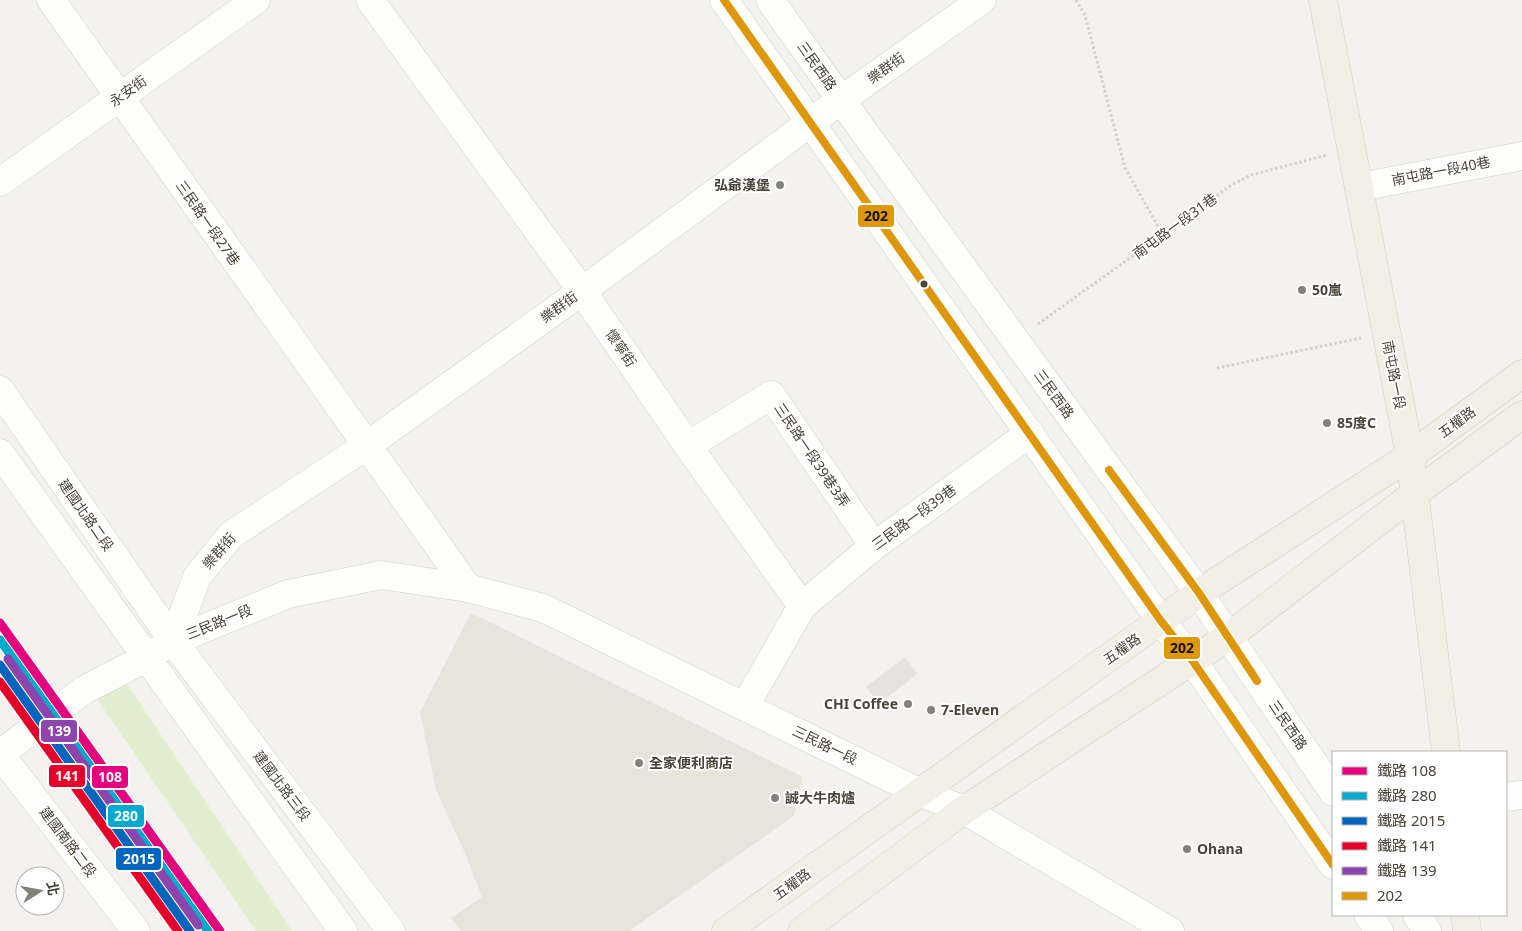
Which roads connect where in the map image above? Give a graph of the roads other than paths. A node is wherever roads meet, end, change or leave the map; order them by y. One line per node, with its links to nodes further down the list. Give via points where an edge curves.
1 (51, 0): 8 (street, 三民路一段27巷)
2 (256, 0): 8 (street, 永安街)
3 (370, 0): 14 (street, 懷寧街)
4 (724, 0): 10 (street)
5 (770, 0): 9 (street, 三民西路)
6 (982, 0): 9 (street, 樂群街)
7 (1323, 0): 13 (main road, 南屯路一段)
8 (120, 97): 12 (street, 永安街); 19 (street, 三民路一段27巷)
9 (841, 100): 10 (street, 樂群街); 26 (street, 三民西路)
10 (811, 123): 14 (street, 樂群街); 18 (street)
11 (1522, 156): 13 (street, 南屯路一段40巷)
12 (0, 182)
13 (1360, 187): 22 (main road, 南屯路一段)
14 (582, 291): 19 (street, 樂群街); 20 (street, 懷寧街)
15 (1522, 374): 22 (main road, 五權路)
16 (0, 390): 30 (street, 建國北路二段)
17 (1522, 415): 23 (main road)
18 (1030, 433): 24 (street, 三民路一段39巷); 28 (street)
19 (366, 446): 25 (street); 30 (street, 樂群街, via 231,535 197,577)
20 (688, 446): 24 (street, 三民路一段39巷3弄, via 771,395); 27 (street, 懷寧街)
21 (0, 453): 31 (street)
22 (1410, 456): 23 (main road, 南屯路一段); 26 (main road, 五權路)
23 (1414, 494): 29 (main road); 34 (main road, 南屯路一段)
24 (874, 546): 27 (street, 三民路一段39巷)
25 (468, 588): 30 (street, 三民路一段, via 381,575 288,594); 33 (street, 三民路一段, via 543,608)
26 (1199, 593): 28 (main road, 五權路); 29 (street, 三民西路)
27 (802, 606): 33 (street)
28 (1162, 621): 32 (street); 37 (main road, 五權路)
29 (1228, 637): 32 (main road); 36 (street, 三民西路)
30 (172, 641): 31 (street, 三民路一段); 47 (street, 建國北路三段)
31 (146, 658): 35 (street, 三民路一段, via 84,690); 46 (street)
32 (1192, 660): 40 (main road); 41 (street)
33 (745, 706): 37 (street, 三民路一段)
34 (1446, 751)
35 (0, 754): 45 (street, 建國南路二段)
36 (1332, 791)
37 (919, 792): 40 (street, 三民路一段); 48 (main road, 五權路)
38 (1522, 795): 39 (street)
39 (1507, 796)
40 (964, 810): 49 (main road); 50 (street, 三民路一段)
41 (1332, 864)
42 (1369, 916): 51 (street)
43 (1418, 916): 52 (street)
44 (1465, 916): 53 (main road)
45 (136, 931)
46 (342, 931)
47 (391, 931)
48 (726, 931)
49 (802, 931)
50 (1170, 931)
51 (1379, 931)
52 (1427, 931)
53 (1467, 931)

